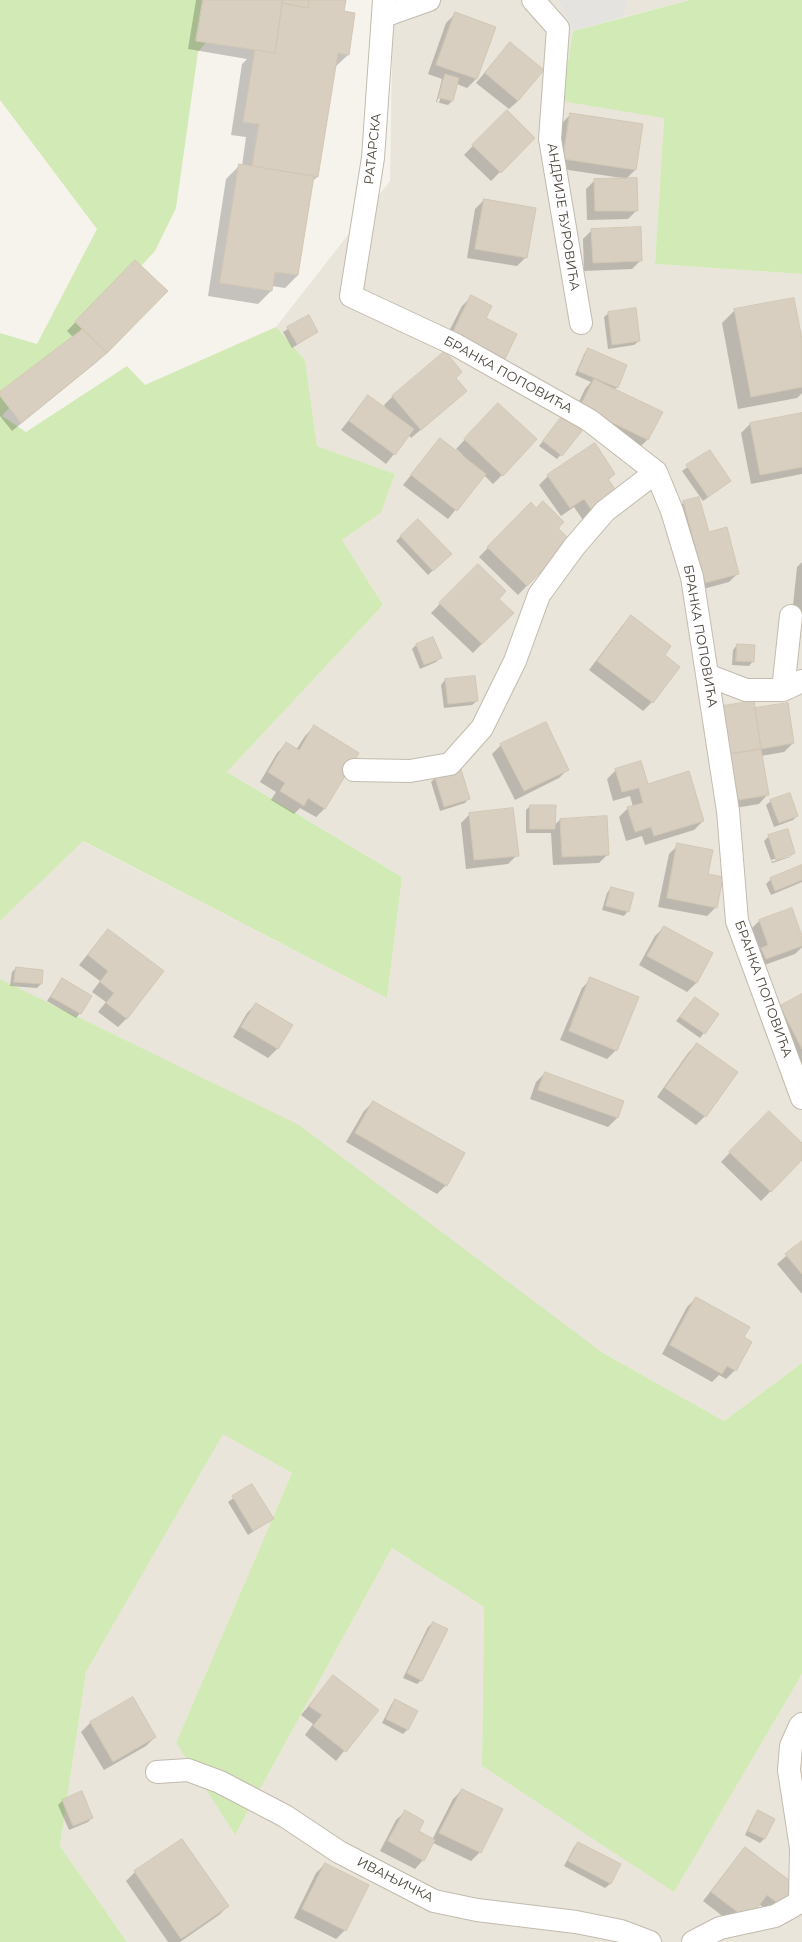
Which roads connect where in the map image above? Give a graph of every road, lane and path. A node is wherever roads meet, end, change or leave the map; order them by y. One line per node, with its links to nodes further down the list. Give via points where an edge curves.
1 (429, 0): 3 (street)
2 (533, 0): 5 (street, АНДРИЈЕ ЂУРОВИЋА, via 558,28 550,139)
3 (384, 8): 4 (street, РАТАРСКА, via 374,158)
4 (351, 296): 6 (street, БРАНКА ПОПОВИЋА, via 456,345 589,420)
5 (581, 323)
6 (656, 472): 8 (street, БРАНКА ПОПОВИЋА, via 672,511 692,577); 10 (street, via 605,511 574,546 539,595 516,661 482,728 450,764 410,771)
7 (791, 616): 9 (street)
8 (707, 675): 9 (street, via 746,690); 11 (street, БРАНКА ПОПОВИЋА, via 728,811 737,921)
9 (792, 685)
10 (354, 770)
11 (802, 1098)
12 (802, 1724): 15 (street, via 791,1746 789,1770 801,1848 800,1902 775,1916 720,1928)
13 (157, 1772): 14 (street, ИВАЊИЧКА, via 188,1770 220,1782 286,1816 339,1852 434,1900 477,1910 576,1922 621,1931)
14 (650, 1942)
15 (693, 1942)

